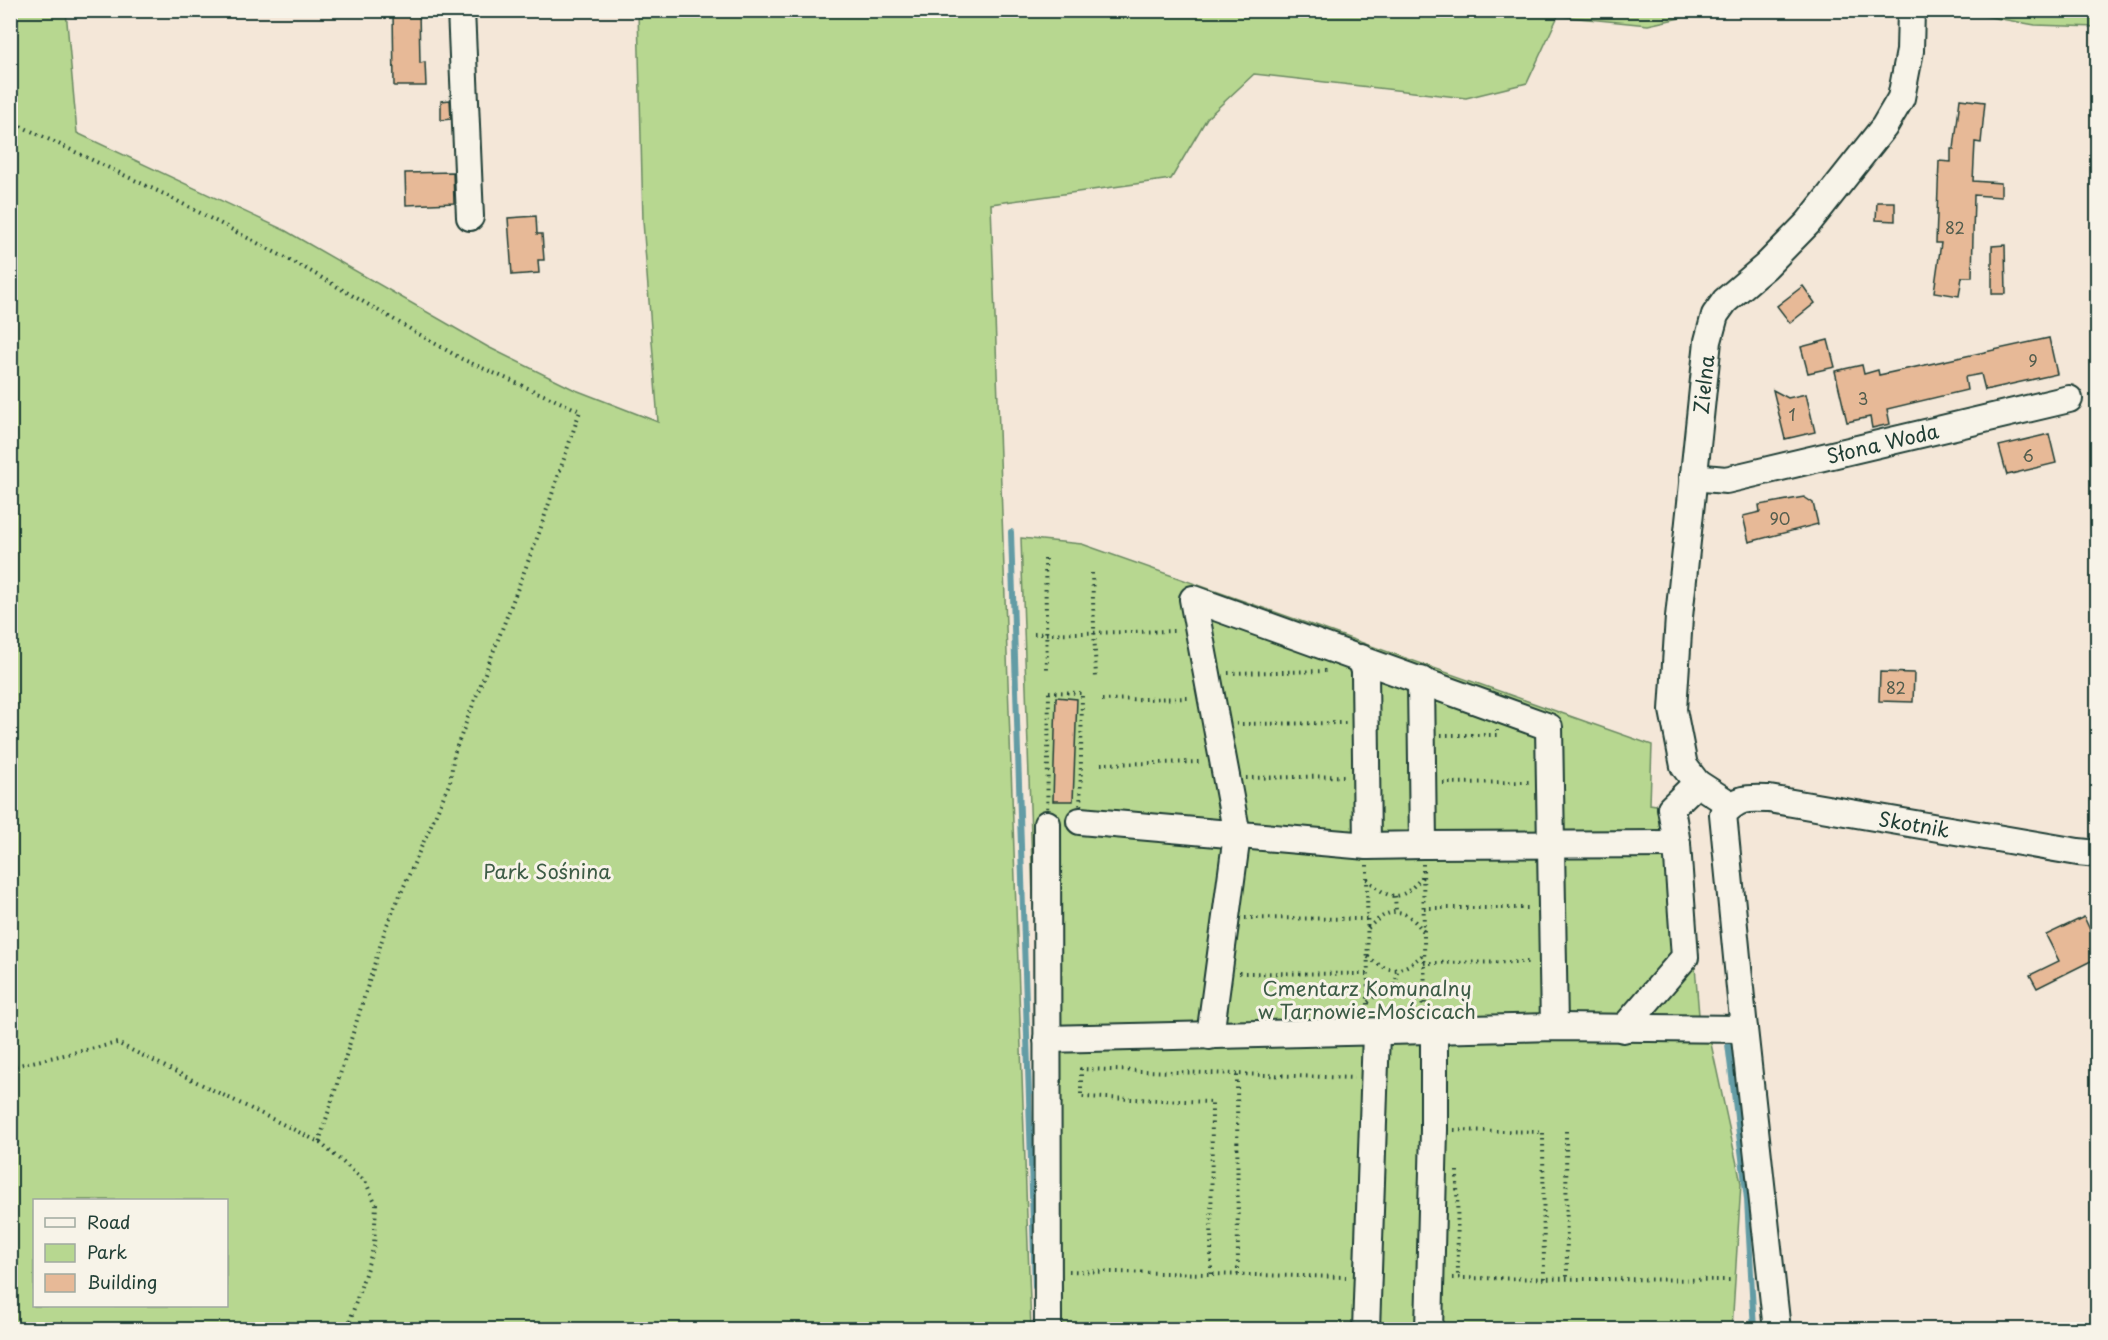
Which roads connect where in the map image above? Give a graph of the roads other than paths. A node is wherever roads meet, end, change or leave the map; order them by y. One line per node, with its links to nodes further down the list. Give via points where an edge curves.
1 (461, 10): 3 (street)
2 (1911, 10): 5 (street, Zielna, via 1910,51 1901,98 1884,127 1808,223 1715,315 1708,340)
3 (470, 217)
4 (2069, 399): 5 (street, Słona Woda, via 1726,480)
5 (1694, 477): 8 (street, Zielna, via 1673,710 1684,766)
6 (1361, 658): 7 (street); 12 (street, via 1192,599); 16 (street, via 1365,671)
7 (1421, 680): 13 (street, via 1549,727); 15 (street)
8 (1697, 783): 9 (street, Zielna); 14 (street, via 1671,808)
9 (1731, 805): 17 (street, Skotnik, via 1744,798 1769,799); 21 (street, via 1723,814)
10 (1080, 821): 12 (street)
11 (1047, 824): 24 (street)
12 (1237, 835): 16 (street); 23 (street)
13 (1552, 844): 14 (street); 15 (street); 19 (street)
14 (1677, 844): 20 (street, via 1685,957)
15 (1423, 845): 16 (street)
16 (1367, 846)
17 (2097, 854)
18 (1428, 1023): 19 (street); 22 (street); 27 (street, via 1445,1130 1430,1277)
19 (1554, 1027): 20 (street)
20 (1623, 1029): 21 (street)
21 (1744, 1029): 28 (street)
22 (1372, 1033): 23 (street); 26 (street, via 1375,1079)
23 (1210, 1036): 24 (street)
24 (1047, 1039): 25 (street)
25 (1048, 1329)
26 (1366, 1329)
27 (1429, 1329)
28 (1777, 1329)

